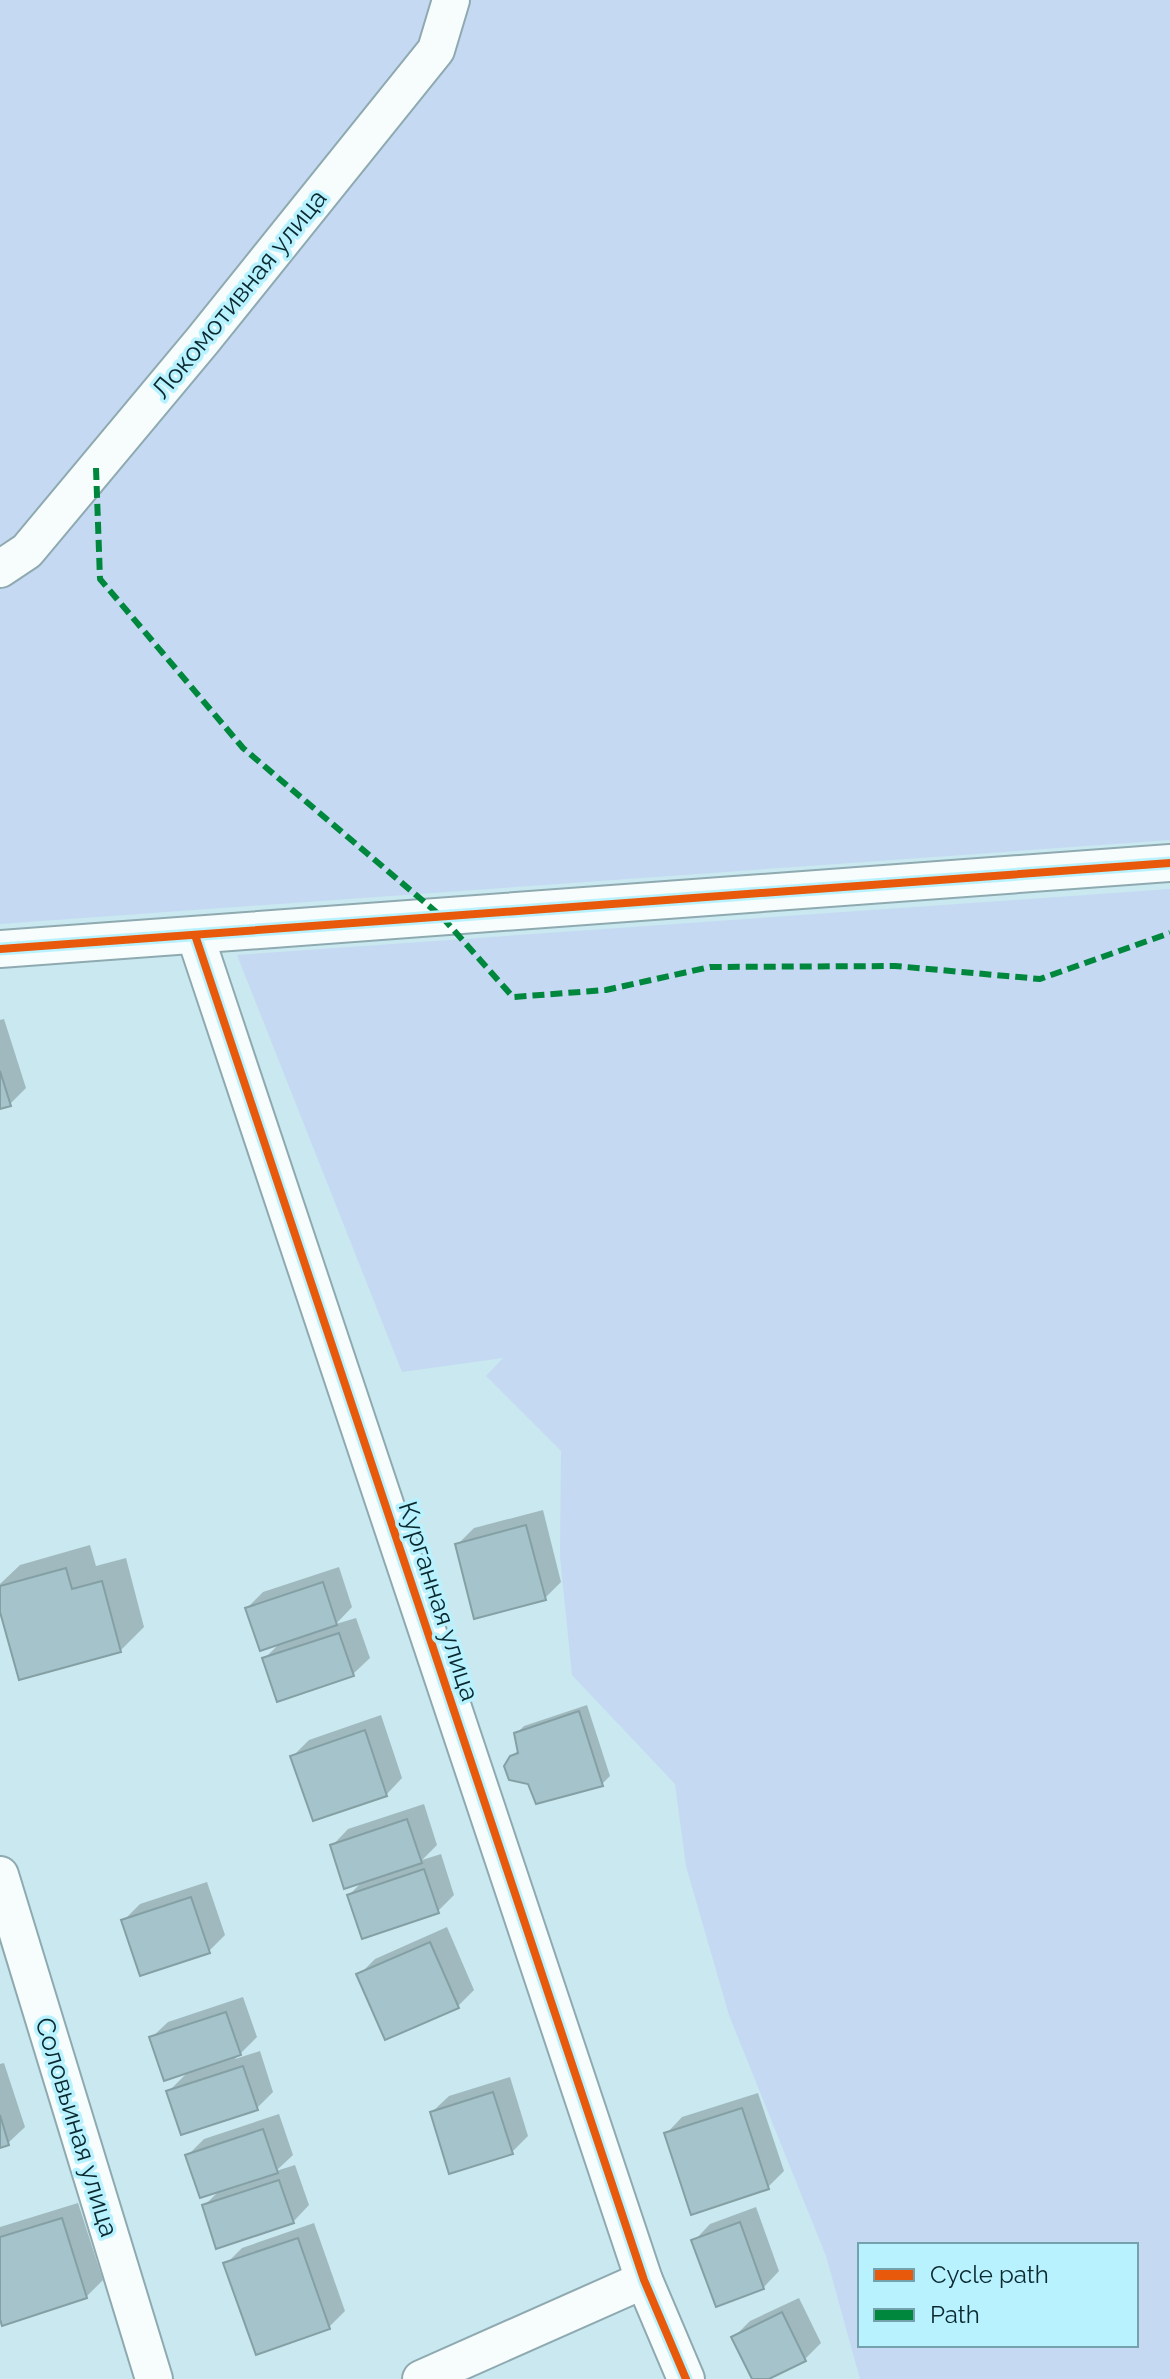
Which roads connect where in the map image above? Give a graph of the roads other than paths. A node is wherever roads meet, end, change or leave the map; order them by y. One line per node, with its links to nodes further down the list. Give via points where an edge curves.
1 (451, 0): 2 (street, Локомотивная улица, via 436,50 27,551)
2 (0, 569)
3 (1170, 863): 4 (street)
4 (195, 935): 5 (street); 7 (street, Курганная улица)
5 (0, 949)
6 (0, 1875): 8 (street, Соловьиная улица)
7 (644, 2280): 9 (street); 10 (street, Курганная улица)
8 (154, 2379)
9 (421, 2379)
10 (686, 2379)

